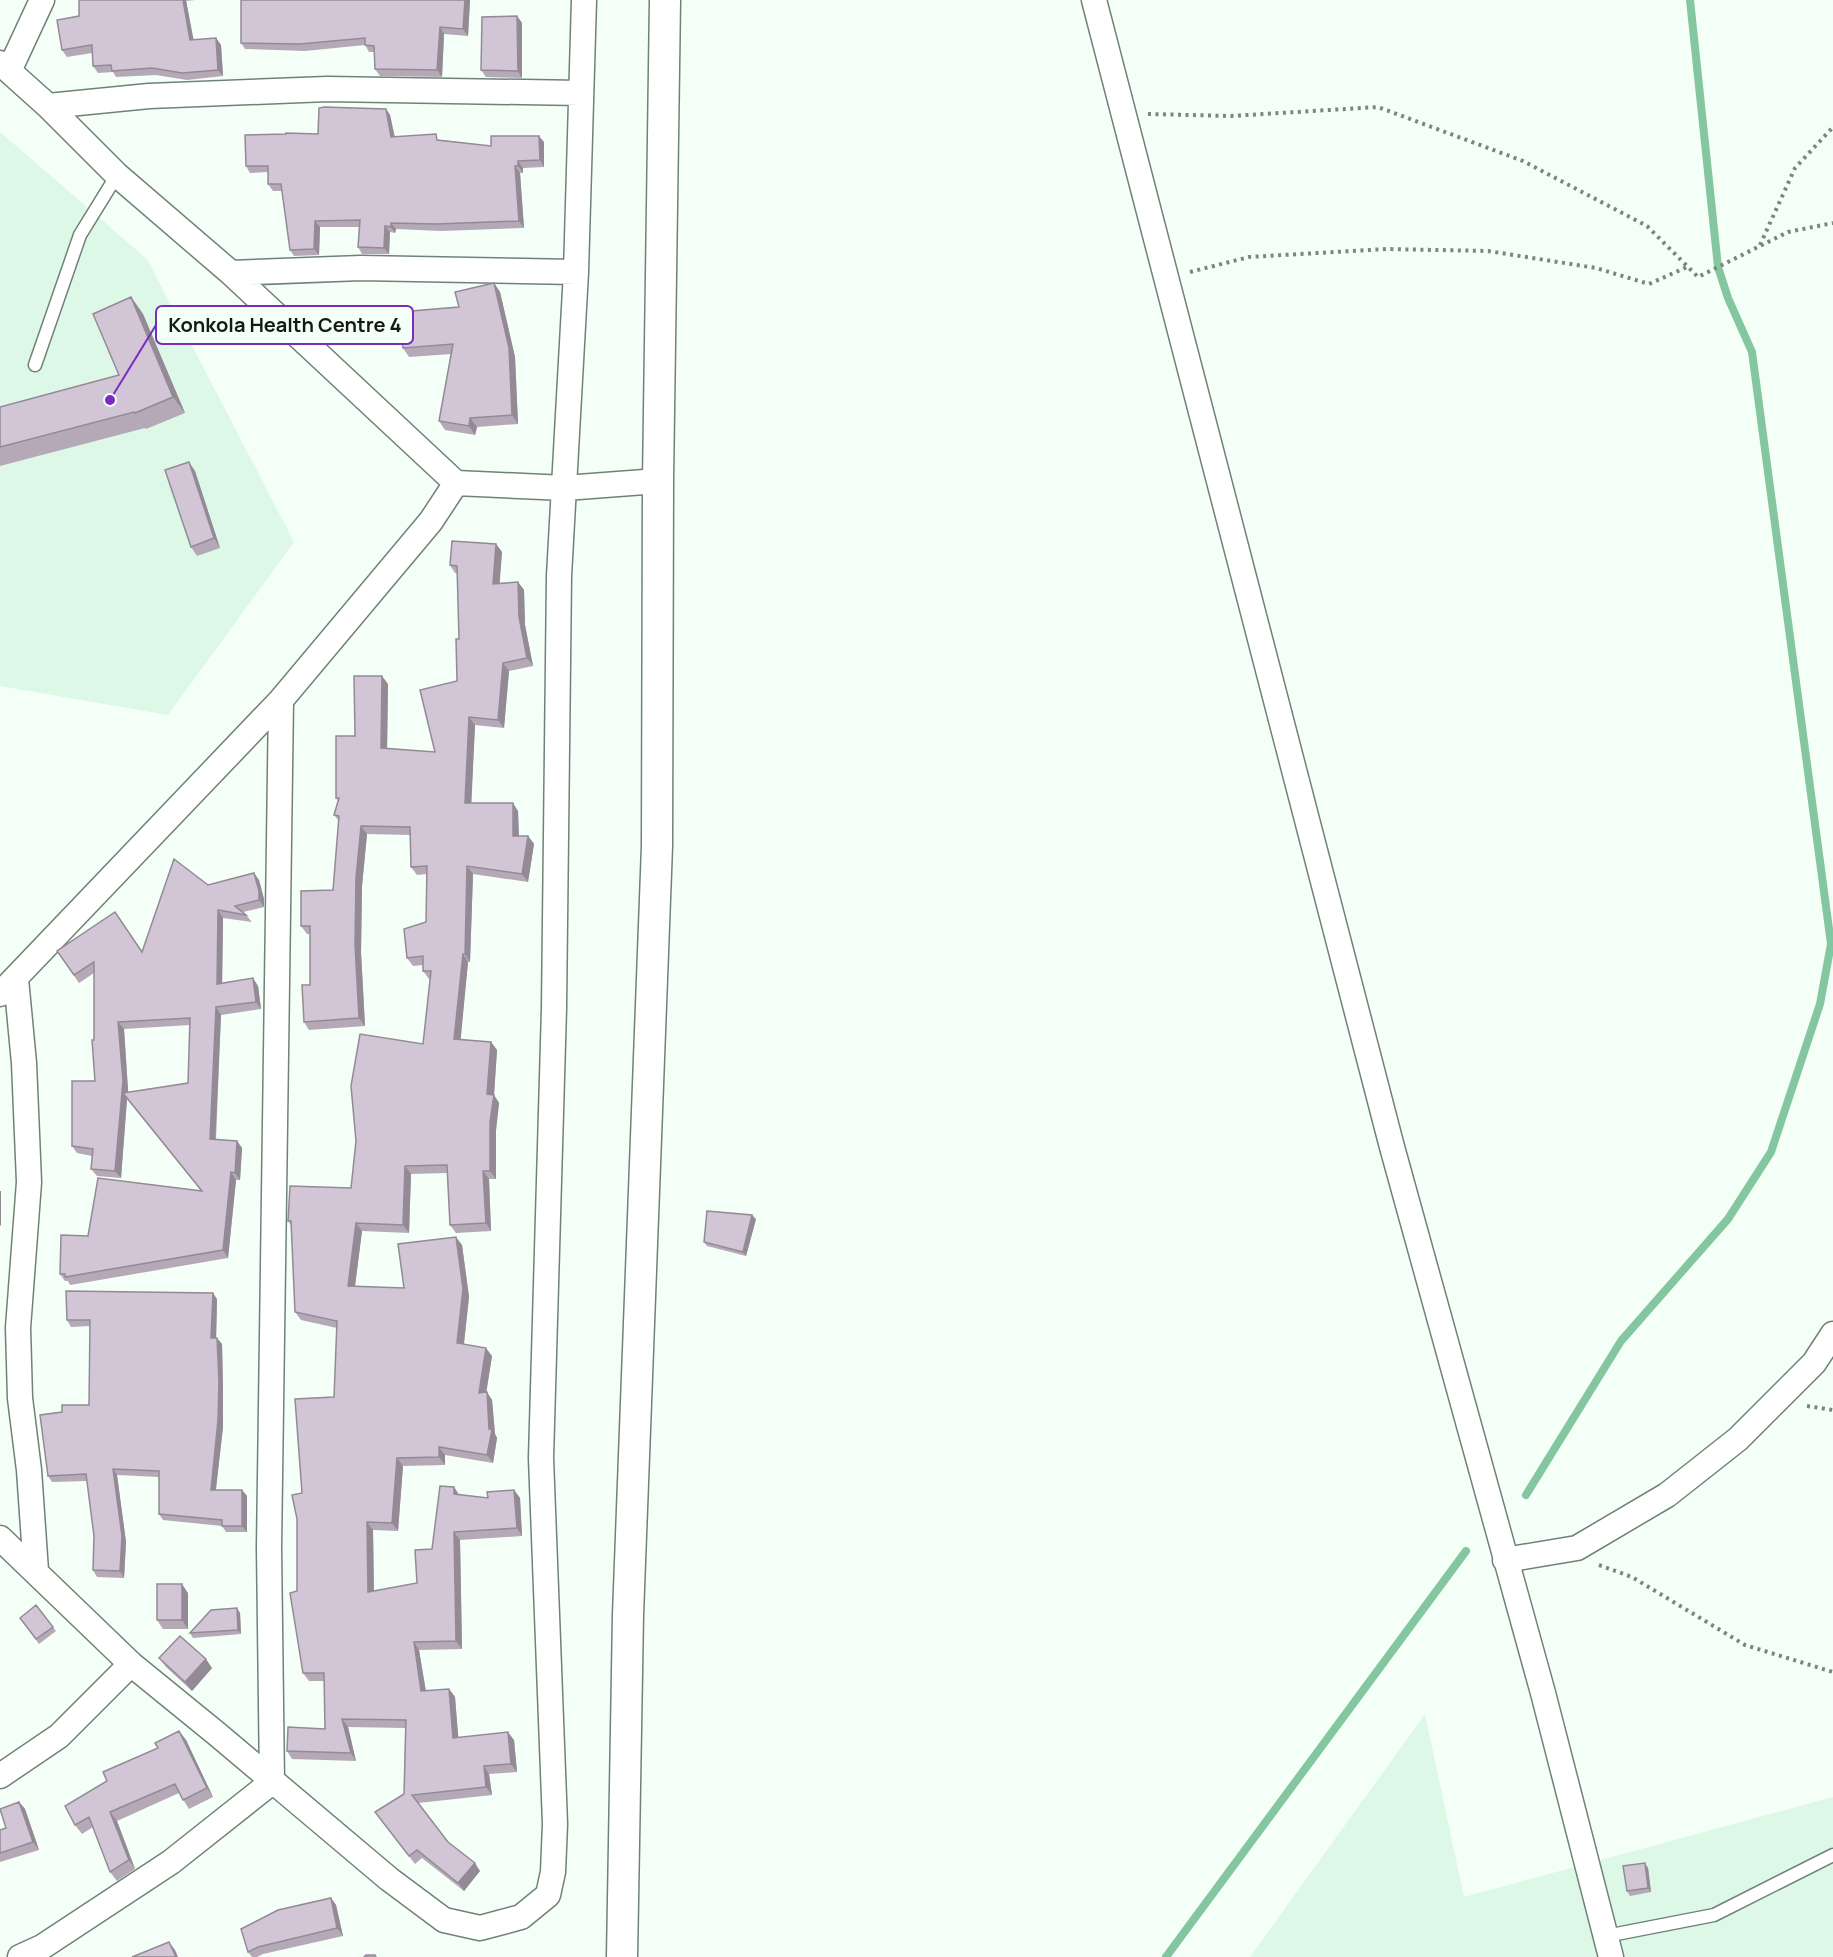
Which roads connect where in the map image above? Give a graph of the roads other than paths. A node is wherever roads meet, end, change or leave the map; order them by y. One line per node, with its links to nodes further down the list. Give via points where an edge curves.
1 (42, 0): 5 (street)
2 (584, 0): 6 (street)
3 (664, 0): 12 (street)
4 (1094, 0): 19 (street, via 1392,1147)
5 (5, 67): 7 (street)
6 (581, 93): 7 (street, via 327,89 149,96); 9 (street)
7 (48, 106): 8 (street)
8 (117, 175): 10 (street); 11 (lane, via 80,235)
9 (576, 272): 10 (street, via 361,268); 14 (street)
10 (231, 273): 13 (street)
11 (35, 365)
12 (658, 481): 14 (street); 27 (street, via 657,846 628,1615)
13 (456, 483): 14 (street); 15 (street, via 431,521)
14 (565, 488): 23 (street, via 559,576 554,1008 541,1458 555,1824 548,1895 521,1917 480,1928 444,1920)
15 (281, 700): 16 (street); 23 (street, via 269,1548)
16 (8, 987): 20 (street, via 24,1063 29,1182 18,1328 20,1398)
17 (1833, 1334): 19 (street, via 1814,1363 1730,1446 1667,1495 1577,1548)
18 (0, 1538): 20 (street)
19 (1505, 1560): 25 (street)
20 (36, 1571): 21 (street)
21 (131, 1664): 22 (street, via 59,1736); 23 (street)
22 (0, 1776)
23 (272, 1782): 26 (street, via 171,1862)
24 (1833, 1855): 25 (lane, via 1714,1915)
25 (1609, 1946)
26 (36, 1954)
27 (622, 1957)

